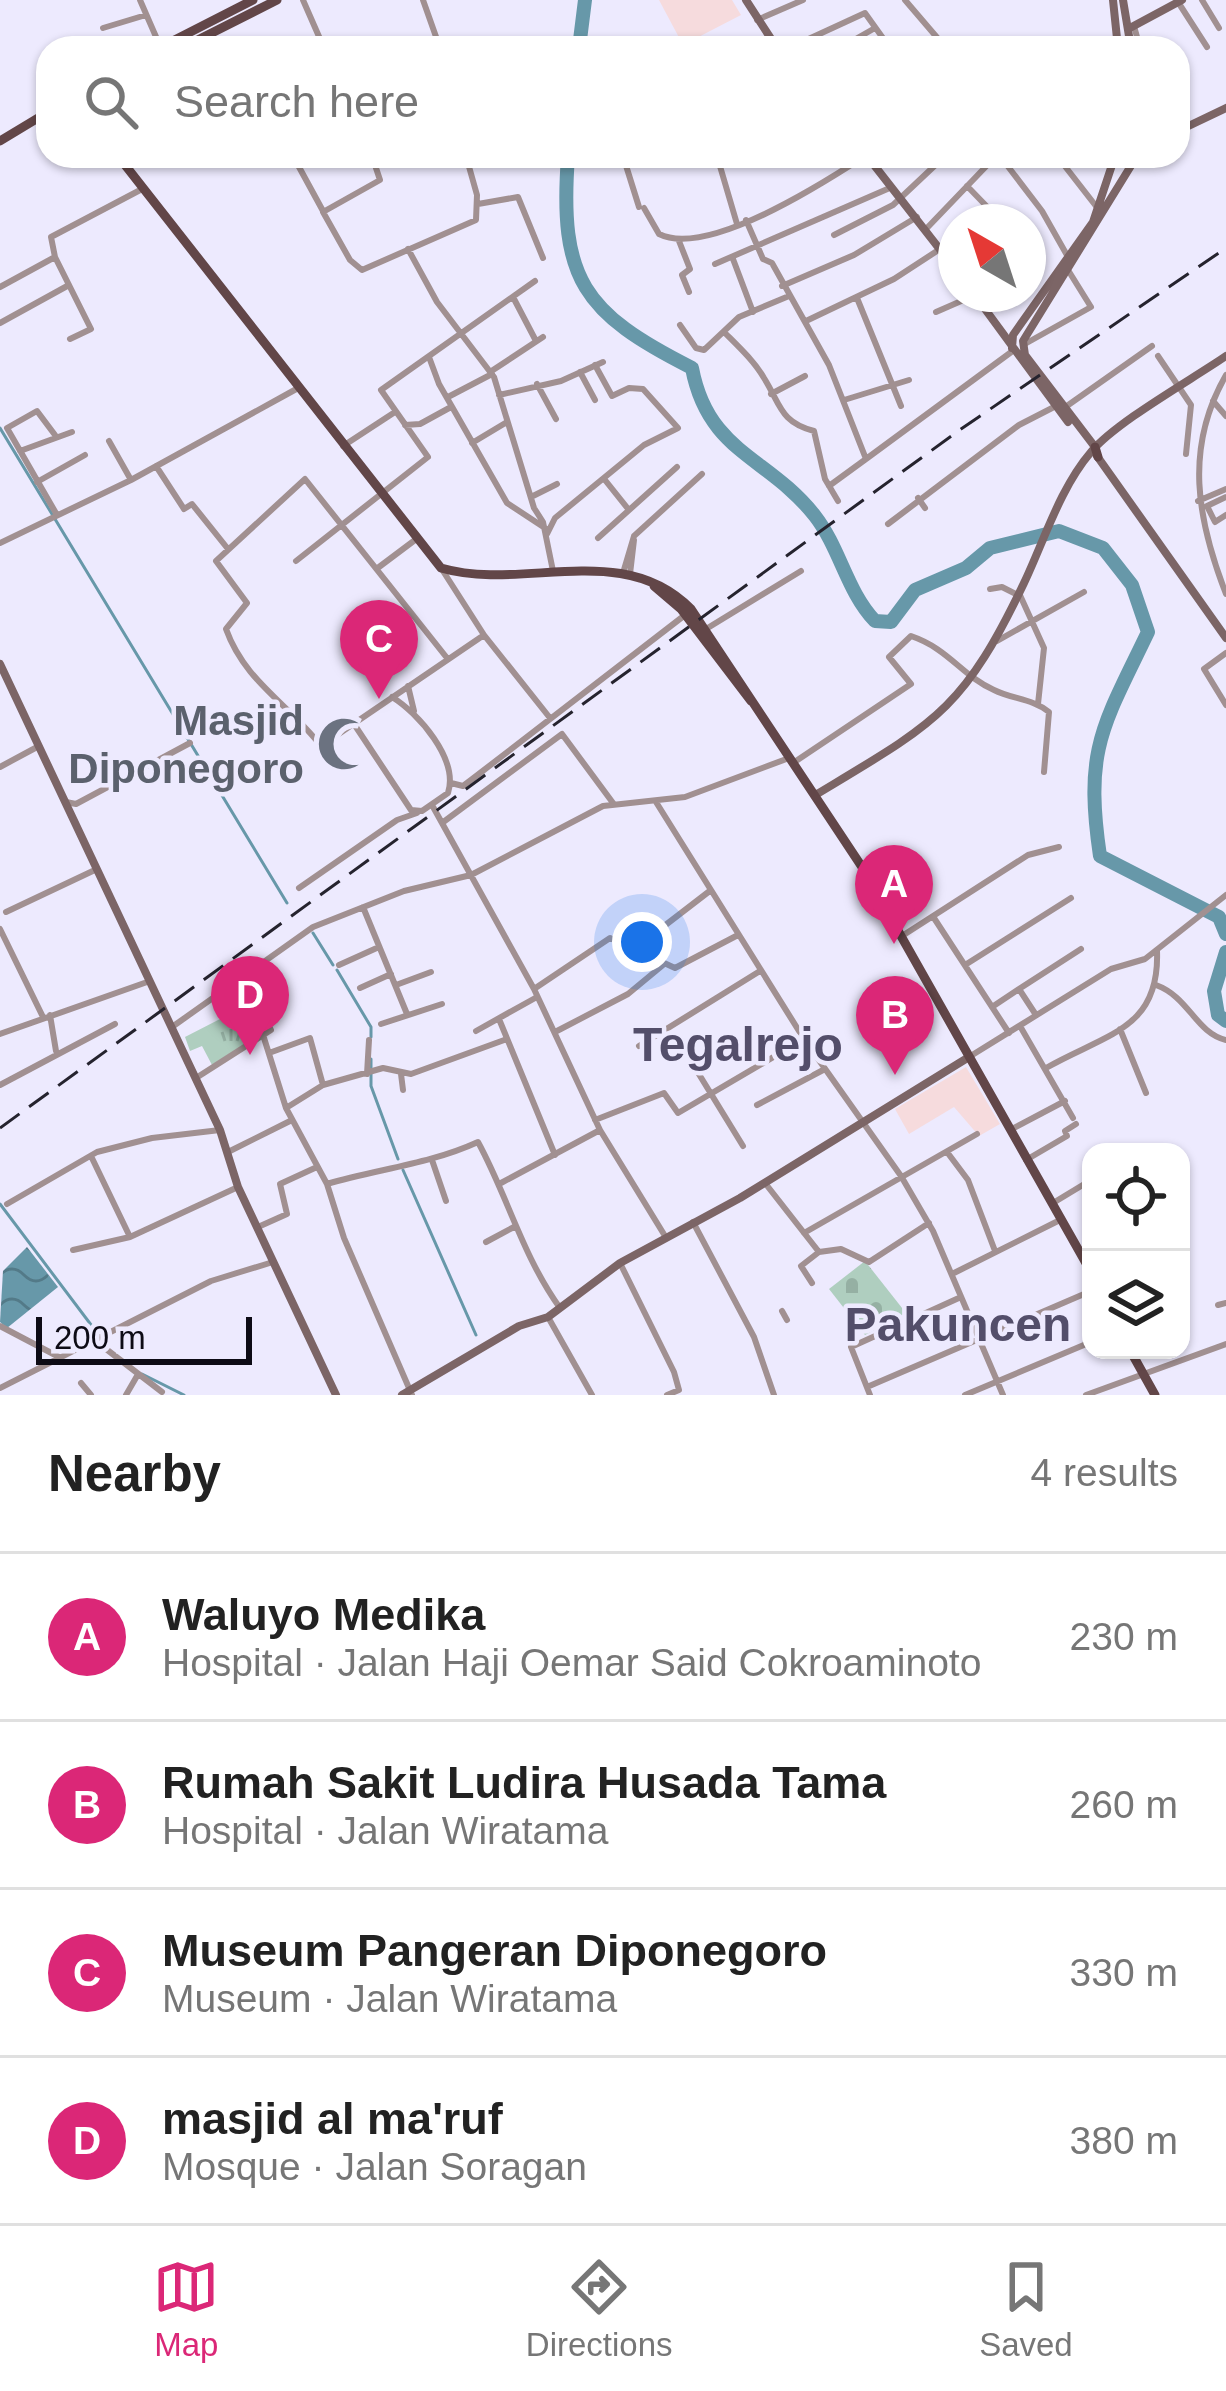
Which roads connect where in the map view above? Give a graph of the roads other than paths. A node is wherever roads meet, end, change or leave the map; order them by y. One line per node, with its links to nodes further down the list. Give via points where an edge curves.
1 (140, 0): 13 (street)
2 (253, 0): 20 (main road)
3 (277, 0): 21 (main road)
4 (303, 0): 22 (street)
5 (423, 0): 23 (street)
6 (746, 0): 14 (street)
7 (803, 0): 14 (street)
8 (905, 0): 28 (street)
9 (1113, 0): 29 (street)
10 (1123, 0): 15 (street)
11 (1202, 0): 18 (street)
12 (1180, 1): 15 (street); 32 (street)
13 (146, 15): 16 (street); 19 (street)
14 (757, 20): 24 (street)
15 (1131, 27): 30 (street); 31 (street)
16 (103, 28)
17 (875, 28): 25 (street, via 862,13); 26 (street); 27 (street)
18 (1219, 28)
19 (155, 36)
20 (183, 36)
21 (206, 36)
22 (319, 36)
23 (436, 36)
24 (768, 36)
25 (814, 36)
26 (861, 36)
27 (881, 36)
28 (936, 36)
29 (1117, 36)
30 (1131, 36)
31 (1135, 36)
32 (1207, 47)
33 (1226, 108): 35 (street)
34 (36, 120): 36 (main road)
35 (1190, 125)
36 (0, 140)
37 (128, 168): 53 (main road)
38 (299, 168): 58 (street)
39 (376, 168): 58 (street, via 380,180)
40 (469, 168): 55 (street)
41 (627, 168): 63 (street, via 657,232)
42 (722, 168): 60 (street)
43 (847, 168): 60 (street)
44 (876, 168): 52 (street)
45 (934, 168): 54 (street)
46 (984, 168): 51 (street)
47 (1004, 168): 71 (street, via 1042,211)
48 (1067, 168): 57 (street)
49 (1111, 168): 57 (street)
50 (1130, 168): 73 (street)
51 (967, 186): 56 (street); 61 (street)
52 (892, 187): 54 (street); 66 (street)
53 (144, 188): 68 (street, via 51,237); 104 (main road)
54 (903, 198): 59 (street); 62 (street)
55 (478, 204): 65 (street, via 476,220); 69 (street, via 518,196)
56 (984, 204)
57 (1100, 210): 71 (street)
58 (323, 212): 65 (street, via 360,269)
59 (917, 218): 61 (street); 77 (street)
60 (742, 222): 63 (street); 66 (street)
61 (926, 229): 64 (street)
62 (834, 235)
63 (679, 242): 78 (street)
64 (938, 246)
65 (408, 249): 89 (street)
66 (757, 249): 70 (street); 77 (street)
67 (938, 250): 81 (street)
68 (55, 257): 75 (street); 76 (street)
69 (543, 258)
70 (733, 259): 72 (street); 82 (street)
71 (1069, 259): 88 (street)
72 (715, 264)
73 (1068, 270): 93 (street); 93 (street, via 1091,307)
74 (536, 281): 80 (street)
75 (70, 285): 86 (street); 91 (street, via 91,329)
76 (0, 286)
77 (782, 286): 79 (street)
78 (689, 292)
79 (789, 296): 82 (street); 85 (street)
80 (513, 297): 89 (street); 98 (street, via 539,339)
81 (856, 298): 85 (street); 103 (street)
82 (753, 312): 90 (street)
83 (988, 312): 84 (street)
84 (990, 315): 88 (street); 93 (street)
85 (806, 321): 111 (street)
86 (0, 323)
87 (680, 325): 90 (street, via 703,350)
88 (1017, 329): 93 (street)
89 (463, 332): 96 (street); 98 (street)
90 (725, 333): 106 (street)
91 (70, 339)
92 (1152, 346): 114 (street)
93 (1016, 348): 114 (street); 129 (street)
94 (1159, 356): 105 (street)
95 (1226, 356): 105 (street)
96 (429, 357): 108 (street); 115 (street, via 382,394)
97 (580, 372): 102 (street); 110 (street); 134 (street, via 599,363 612,396 644,389 678,428)
98 (491, 373): 107 (street); 108 (street)
99 (1226, 375): 109 (street)
100 (805, 376): 106 (street)
101 (909, 380): 103 (street)
102 (537, 384): 107 (street); 117 (street)
103 (895, 386): 111 (street); 112 (street)
104 (300, 387): 124 (main road); 130 (street)
105 (1178, 390): 126 (street); 127 (street, via 1194,416)
106 (771, 394): 137 (street, via 788,421 814,431)
107 (500, 395): 118 (street)
108 (447, 398): 113 (street)
109 (1212, 399): 116 (street); 142 (street)
110 (595, 400)
111 (844, 400): 129 (street)
112 (901, 406)
113 (452, 407): 119 (street); 123 (street)
114 (1060, 407): 126 (street); 141 (street, via 1019,425)
115 (395, 412): 119 (street); 124 (street)
116 (1226, 416)
117 (556, 418)
118 (507, 422): 123 (street); 140 (street)
119 (405, 425): 139 (street, via 428,456)
120 (72, 432): 121 (street)
121 (55, 434): 125 (street); 125 (street, via 33,411 7,426)
122 (109, 441): 133 (street)
123 (472, 443): 150 (street, via 507,502)
124 (343, 446): 139 (main road)
125 (19, 452): 135 (street)
126 (1095, 452): 164 (street); 170 (street)
127 (1186, 454)
128 (85, 455): 135 (street)
129 (866, 459): 137 (street)
130 (156, 466): 133 (street); 154 (street, via 184,509 192,504)
131 (677, 467): 145 (street)
132 (703, 474): 160 (street, via 634,536)
133 (131, 480): 147 (street)
134 (604, 480): 145 (street); 150 (street)
135 (37, 482): 147 (street)
136 (557, 484): 140 (street)
137 (829, 486): 143 (street)
138 (1223, 489): 142 (street); 146 (street, via 1207,506 1215,522)
139 (379, 494): 149 (street); 152 (main road)
140 (533, 496): 150 (street)
141 (918, 498): 144 (street); 148 (street)
142 (1198, 501): 162 (street)
143 (838, 502)
144 (926, 508)
145 (628, 510): 151 (street)
146 (1226, 515)
147 (53, 517): 153 (street)
148 (888, 524)
149 (344, 526): 154 (street, via 305,478); 155 (street); 156 (street)
150 (545, 532): 158 (street)
151 (598, 538)
152 (415, 540): 156 (street); 157 (main road)
153 (0, 543)
154 (228, 549): 183 (street, via 216,561 247,603 226,629 239,660 321,746)
155 (296, 561)
156 (378, 568): 173 (street)
157 (441, 568): 158 (main road); 169 (street)
158 (553, 571): 160 (main road)
159 (801, 572): 168 (street)
160 (626, 574): 161 (main road)
161 (650, 582): 166 (main road); 168 (main road, via 679,597)
162 (1225, 588)
163 (990, 589): 164 (street)
164 (1020, 591): 167 (street); 171 (street)
165 (1084, 592): 167 (street)
166 (685, 615): 180 (main road); 182 (street)
167 (1033, 620): 171 (street); 178 (street, via 1044,648)
168 (706, 629): 180 (main road)
169 (484, 635): 173 (street); 182 (street)
170 (1226, 638)
171 (998, 641): 175 (street)
172 (1226, 653): 179 (street, via 1204,669)
173 (447, 658): 176 (street)
174 (1, 670): 185 (street)
175 (974, 678): 178 (street); 186 (street, via 948,652 905,637 889,660 911,684); 190 (street, via 929,726)
176 (408, 686): 177 (street); 181 (street)
177 (392, 697): 181 (street); 183 (street)
178 (1038, 704): 188 (street, via 1051,718)
179 (1226, 705)
180 (760, 710): 186 (main road)
181 (414, 711): 189 (street)
182 (550, 718): 189 (street, via 463,786)
183 (354, 724): 195 (street, via 408,806)
184 (190, 743): 191 (street, via 76,804)
185 (39, 746): 187 (street); 191 (street)
186 (794, 759): 190 (main road); 192 (street)
187 (0, 767)
188 (1044, 772)
189 (451, 783): 194 (street)
190 (817, 794): 209 (main road)
191 (65, 802): 198 (street)
192 (656, 802): 193 (street); 201 (street)
193 (614, 803): 196 (street, via 562,734); 199 (street)
194 (432, 805): 195 (street); 196 (street)
195 (421, 812): 200 (street)
196 (442, 823): 199 (street)
197 (1059, 847): 206 (street, via 1028,856)
198 (97, 869): 205 (street); 221 (street)
199 (471, 874): 204 (street); 226 (street)
200 (299, 888)
201 (711, 890): 208 (street); 212 (street)
202 (1226, 896): 213 (street)
203 (1071, 898): 216 (street)
204 (363, 908): 210 (street); 220 (street, via 313,927)
205 (6, 912)
206 (934, 918): 209 (street); 216 (street)
207 (0, 929): 230 (street)
208 (738, 934): 215 (street, via 682,968); 217 (street)
209 (900, 937): 250 (main road)
210 (380, 947): 214 (street); 219 (street)
211 (1081, 949): 225 (street)
212 (633, 950): 215 (street); 226 (street, via 610,938)
213 (1157, 951): 223 (street); 231 (street)
214 (339, 965)
215 (663, 965): 239 (street, via 628,994)
216 (964, 965): 228 (street)
217 (760, 971): 244 (street); 247 (street)
218 (431, 972): 222 (street)
219 (391, 974): 222 (street); 224 (street)
220 (243, 975): 236 (street); 242 (street, via 270,1026)
221 (150, 981): 230 (street); 236 (street)
222 (396, 985): 229 (street)
223 (1156, 985): 237 (street, via 1145,1010); 246 (street, via 1180,994 1208,1033)
224 (360, 988)
225 (1019, 989): 228 (street); 231 (street)
226 (535, 993): 232 (street); 239 (street)
227 (442, 1004): 229 (street)
228 (992, 1007): 240 (street)
229 (407, 1014): 234 (street)
230 (47, 1015): 241 (street); 248 (street)
231 (1036, 1015): 235 (street)
232 (499, 1019): 238 (street); 243 (street)
233 (115, 1024): 248 (street)
234 (381, 1024)
235 (1020, 1026): 240 (street); 251 (street)
236 (171, 1028): 256 (street)
237 (1120, 1029): 251 (street); 261 (street)
238 (476, 1031)
239 (554, 1033): 266 (street)
240 (1009, 1033): 250 (street)
241 (0, 1034)
242 (264, 1038): 249 (street); 256 (street)
243 (507, 1039): 255 (street); 275 (street)
244 (804, 1039): 252 (street); 260 (street)
245 (369, 1040): 254 (street)
246 (1226, 1040)
247 (639, 1046)
248 (56, 1051): 257 (street)
249 (269, 1053): 258 (street, via 310,1038); 264 (street)
250 (969, 1058): 267 (street); 270 (main road)
251 (1046, 1068): 262 (street)
252 (825, 1070): 263 (street); 267 (street)
253 (697, 1071): 260 (street)
254 (369, 1073): 255 (street); 258 (street)
255 (401, 1074): 259 (street)
256 (196, 1078): 268 (street)
257 (0, 1085)
258 (323, 1085): 264 (street)
259 (403, 1090)
260 (712, 1093): 266 (street, via 678,1113 664,1093); 272 (street)
261 (1146, 1093)
262 (1065, 1101): 270 (street); 278 (street, via 1075,1121 1067,1136)
263 (757, 1105)
264 (286, 1108): 265 (street)
265 (292, 1120): 273 (street); 279 (street)
266 (595, 1120): 269 (street)
267 (862, 1122): 280 (street); 282 (street)
268 (220, 1130): 273 (street); 276 (street)
269 (600, 1130): 275 (street); 295 (street)
270 (1010, 1130): 278 (main road)
271 (976, 1134): 274 (street)
272 (742, 1146)
273 (230, 1151): 285 (street)
274 (947, 1152): 280 (street); 300 (street, via 968,1180)
275 (555, 1155): 281 (street)
276 (91, 1156): 287 (street); 296 (street)
277 (432, 1160): 281 (street, via 478,1142); 283 (street); 286 (street)
278 (1026, 1160): 288 (main road)
279 (316, 1167): 283 (street); 293 (street, via 279,1185 287,1214)
280 (901, 1176): 291 (street); 294 (street)
281 (501, 1183): 292 (street)
282 (765, 1183): 290 (street); 294 (street)
283 (328, 1184): 327 (street)
284 (1082, 1186): 288 (street)
285 (238, 1187): 293 (street); 296 (street)
286 (446, 1201)
287 (7, 1204)
288 (1052, 1204): 289 (main road)
289 (1060, 1220): 300 (street); 301 (main road)
290 (693, 1222): 295 (street); 333 (street, via 754,1337)
291 (929, 1223): 299 (street, via 869,1262 841,1249); 304 (street)
292 (514, 1227): 297 (street); 308 (street)
293 (257, 1228): 302 (street)
294 (804, 1233): 299 (street)
295 (665, 1236): 303 (street)
296 (130, 1237): 298 (street)
297 (486, 1242)
298 (73, 1250)
299 (819, 1252): 305 (street, via 800,1267)
300 (995, 1252): 304 (street)
301 (1082, 1257)
302 (273, 1262): 313 (street, via 228,1273); 330 (street)
303 (620, 1263): 308 (street); 326 (street)
304 (952, 1274): 307 (street)
305 (812, 1283)
306 (1082, 1296): 314 (street)
307 (961, 1297): 314 (street); 324 (street, via 851,1347)
308 (560, 1308): 310 (street)
309 (782, 1311): 311 (street)
310 (548, 1317): 327 (street, via 519,1326); 331 (street)
311 (787, 1320)
312 (0, 1326): 317 (street)
313 (98, 1335): 317 (street); 320 (street)
314 (980, 1341): 321 (street); 324 (street)
315 (1226, 1344): 319 (street)
316 (1082, 1346): 321 (street)
317 (59, 1357): 323 (street)
318 (1135, 1359): 319 (main road)
319 (1143, 1373): 336 (street); 337 (main road)
320 (134, 1374): 325 (street); 329 (street)
321 (997, 1382): 334 (street); 335 (street)
322 (81, 1383): 328 (street)
323 (0, 1388)
324 (868, 1391)
325 (163, 1392)
326 (679, 1392): 332 (street)
327 (408, 1394)
328 (91, 1395)
329 (126, 1395)
330 (336, 1395)
331 (592, 1395)
332 (667, 1395)
333 (774, 1395)
334 (965, 1395)
335 (1003, 1395)
336 (1086, 1395)
337 (1155, 1395)

